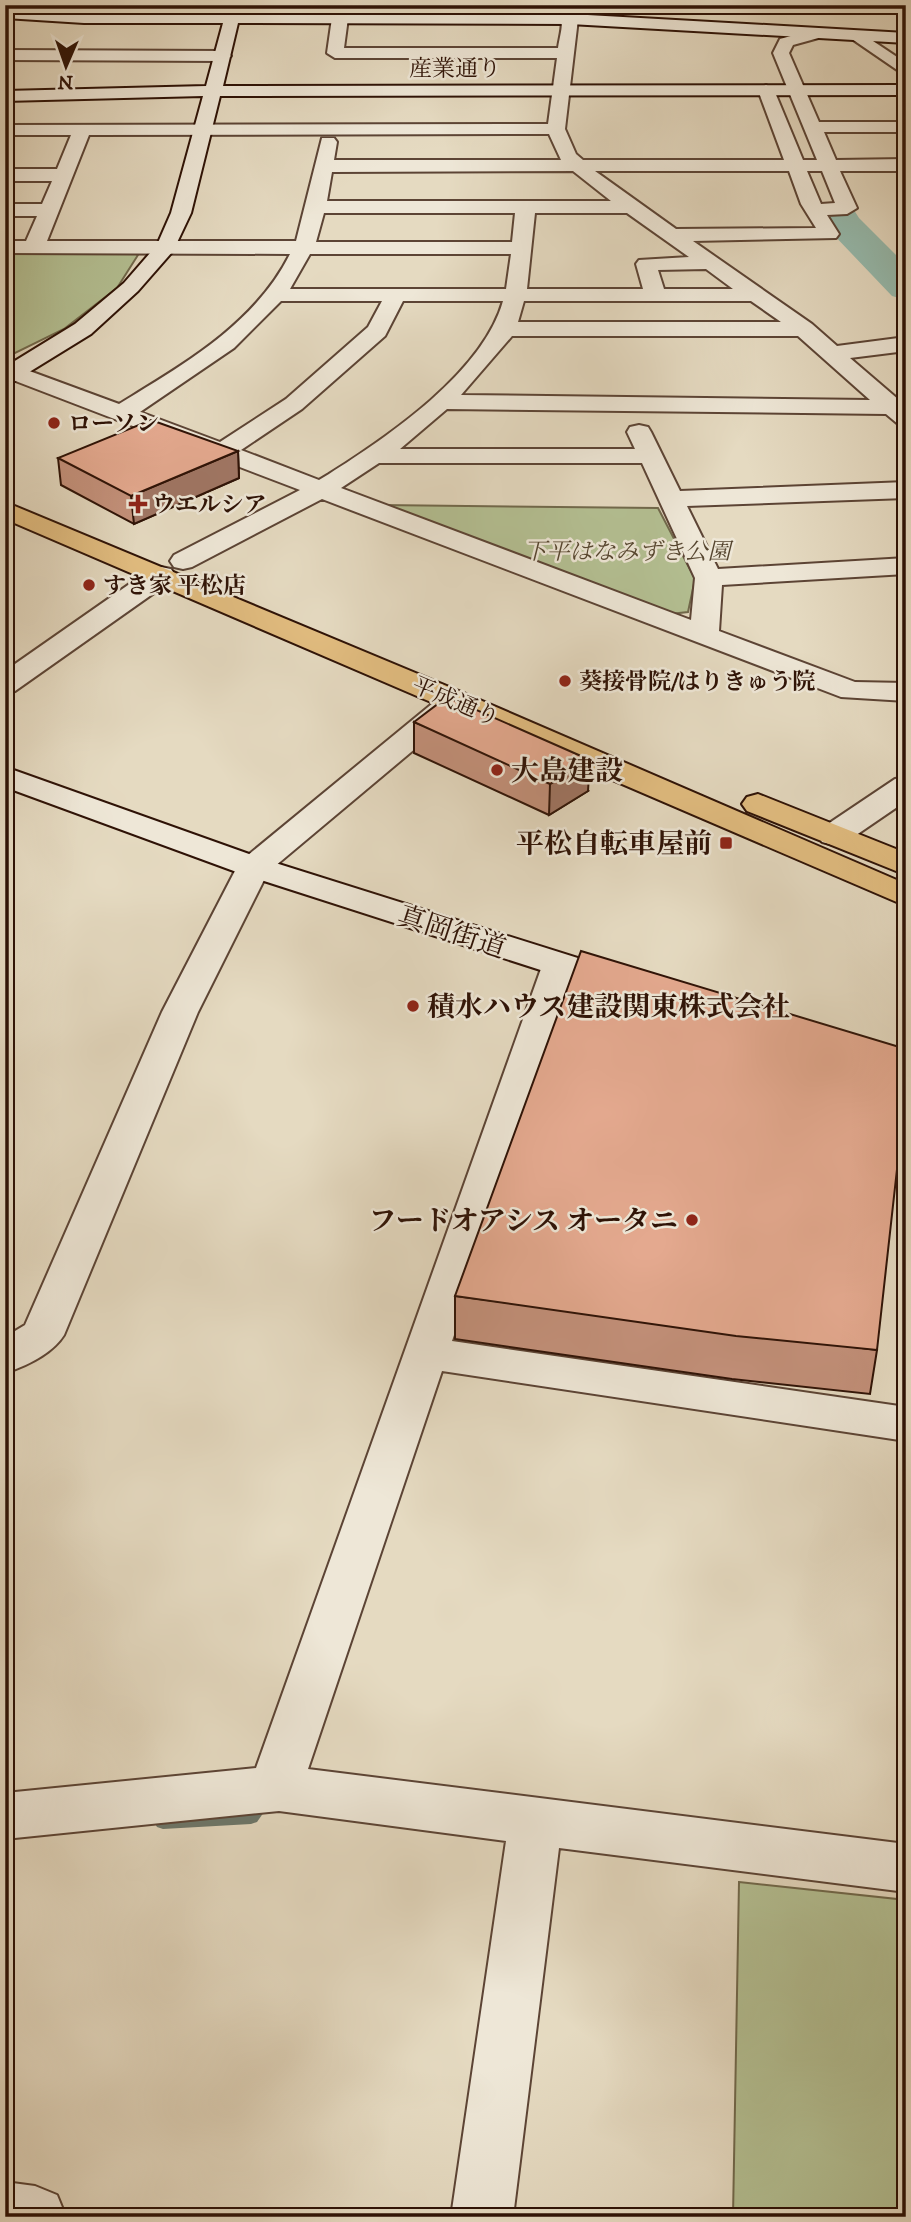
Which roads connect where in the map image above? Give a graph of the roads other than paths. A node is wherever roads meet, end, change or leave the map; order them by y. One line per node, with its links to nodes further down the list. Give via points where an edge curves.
1 (10, 11): 4 (street, via 84,18)
2 (278, 12): 4 (street); 5 (street)
3 (564, 12): 5 (street); 6 (street); 9 (street)
4 (227, 14): 11 (street)
5 (340, 18): 9 (street, via 335,53)
6 (808, 34): 7 (street); 16 (street, via 786,42 781,53)
7 (858, 36): 8 (street); 12 (street)
8 (906, 38)
9 (566, 53): 15 (street)
10 (5, 55): 11 (street)
11 (223, 56): 14 (street)
12 (906, 71)
13 (906, 83): 16 (street, 産業通り)
14 (215, 87): 15 (street, 産業通り); 17 (street, 産業通り); 20 (street, 産業通り); 27 (street)
15 (560, 87): 16 (street, 産業通り); 18 (street, 産業通り); 24 (street)
16 (798, 87): 18 (street, 産業通り); 19 (street, 産業通り); 21 (street)
17 (5, 88)
18 (766, 90): 29 (street)
19 (906, 90)
20 (5, 96)
21 (813, 127): 22 (street); 30 (street)
22 (906, 127)
23 (330, 129): 24 (street); 27 (street); 32 (street)
24 (556, 129): 28 (street)
25 (5, 130): 26 (street)
26 (82, 130): 27 (street); 34 (street)
27 (204, 130): 44 (street, via 181,213)
28 (575, 165): 29 (street); 32 (street); 37 (street)
29 (796, 165): 30 (street); 38 (street)
30 (828, 165): 31 (street); 38 (street, via 848,208)
31 (906, 165)
32 (323, 166): 35 (street)
33 (5, 175): 34 (street)
34 (63, 175): 40 (street)
35 (316, 207): 36 (street); 45 (street)
36 (526, 207): 37 (street); 46 (street)
37 (634, 207): 41 (street)
38 (814, 209): 41 (street, via 829,234)
39 (5, 210): 40 (street)
40 (49, 210): 43 (street)
41 (675, 235): 47 (street)
42 (5, 247): 43 (street)
43 (34, 247): 44 (street)
44 (166, 247): 45 (street); 57 (street, via 131,287 83,329)
45 (304, 247): 46 (street); 48 (street)
46 (521, 248): 52 (street)
47 (713, 264): 50 (street, via 646,264); 51 (street)
48 (275, 295): 49 (street); 60 (street, via 240,331)
49 (396, 295): 52 (street); 62 (street, via 377,331 294,404)
50 (656, 295): 51 (street); 52 (street)
51 (756, 295): 54 (street)
52 (514, 296): 53 (street)
53 (505, 329): 54 (street); 58 (street)
54 (804, 329): 56 (street)
55 (906, 344): 56 (street)
56 (834, 353): 61 (street)
57 (8, 373): 60 (street)
58 (444, 402): 59 (street); 63 (street)
59 (626, 405): 61 (street); 64 (street)
60 (122, 413): 62 (street)
61 (899, 413)
62 (223, 452): 67 (street)
63 (375, 456): 64 (street); 67 (street)
64 (651, 456): 68 (street)
65 (5, 486): 71 (main road, 平成通り)
66 (906, 490): 68 (street)
67 (321, 491): 71 (street); 73 (street)
68 (671, 499): 72 (street)
69 (5, 510): 71 (main road, 平成通り)
70 (906, 566): 72 (street)
71 (172, 568): 74 (street); 76 (main road, 平成通り); 79 (main road, 平成通り)
72 (709, 578): 73 (street)
73 (704, 635): 75 (street, via 851,691)
74 (5, 685)
75 (906, 692)
76 (454, 700): 81 (street); 82 (main road, 平成通り)
77 (5, 776): 81 (street, 真岡街道)
78 (906, 786): 79 (street)
79 (834, 835): 80 (main road, 平成通り)
80 (906, 865)
81 (254, 867): 83 (street, 真岡街道); 86 (street, via 180,1012 42,1335)
82 (906, 896)
83 (559, 966): 84 (street, 真岡街道); 85 (street)
84 (652, 993)
85 (427, 1353): 87 (street); 88 (street)
86 (5, 1357)
87 (906, 1424)
88 (277, 1788): 89 (street); 90 (street)
89 (5, 1816)
90 (536, 1821): 91 (street); 94 (street)
91 (906, 1868)
92 (5, 2213): 93 (street)
93 (35, 2217)
94 (482, 2217)

